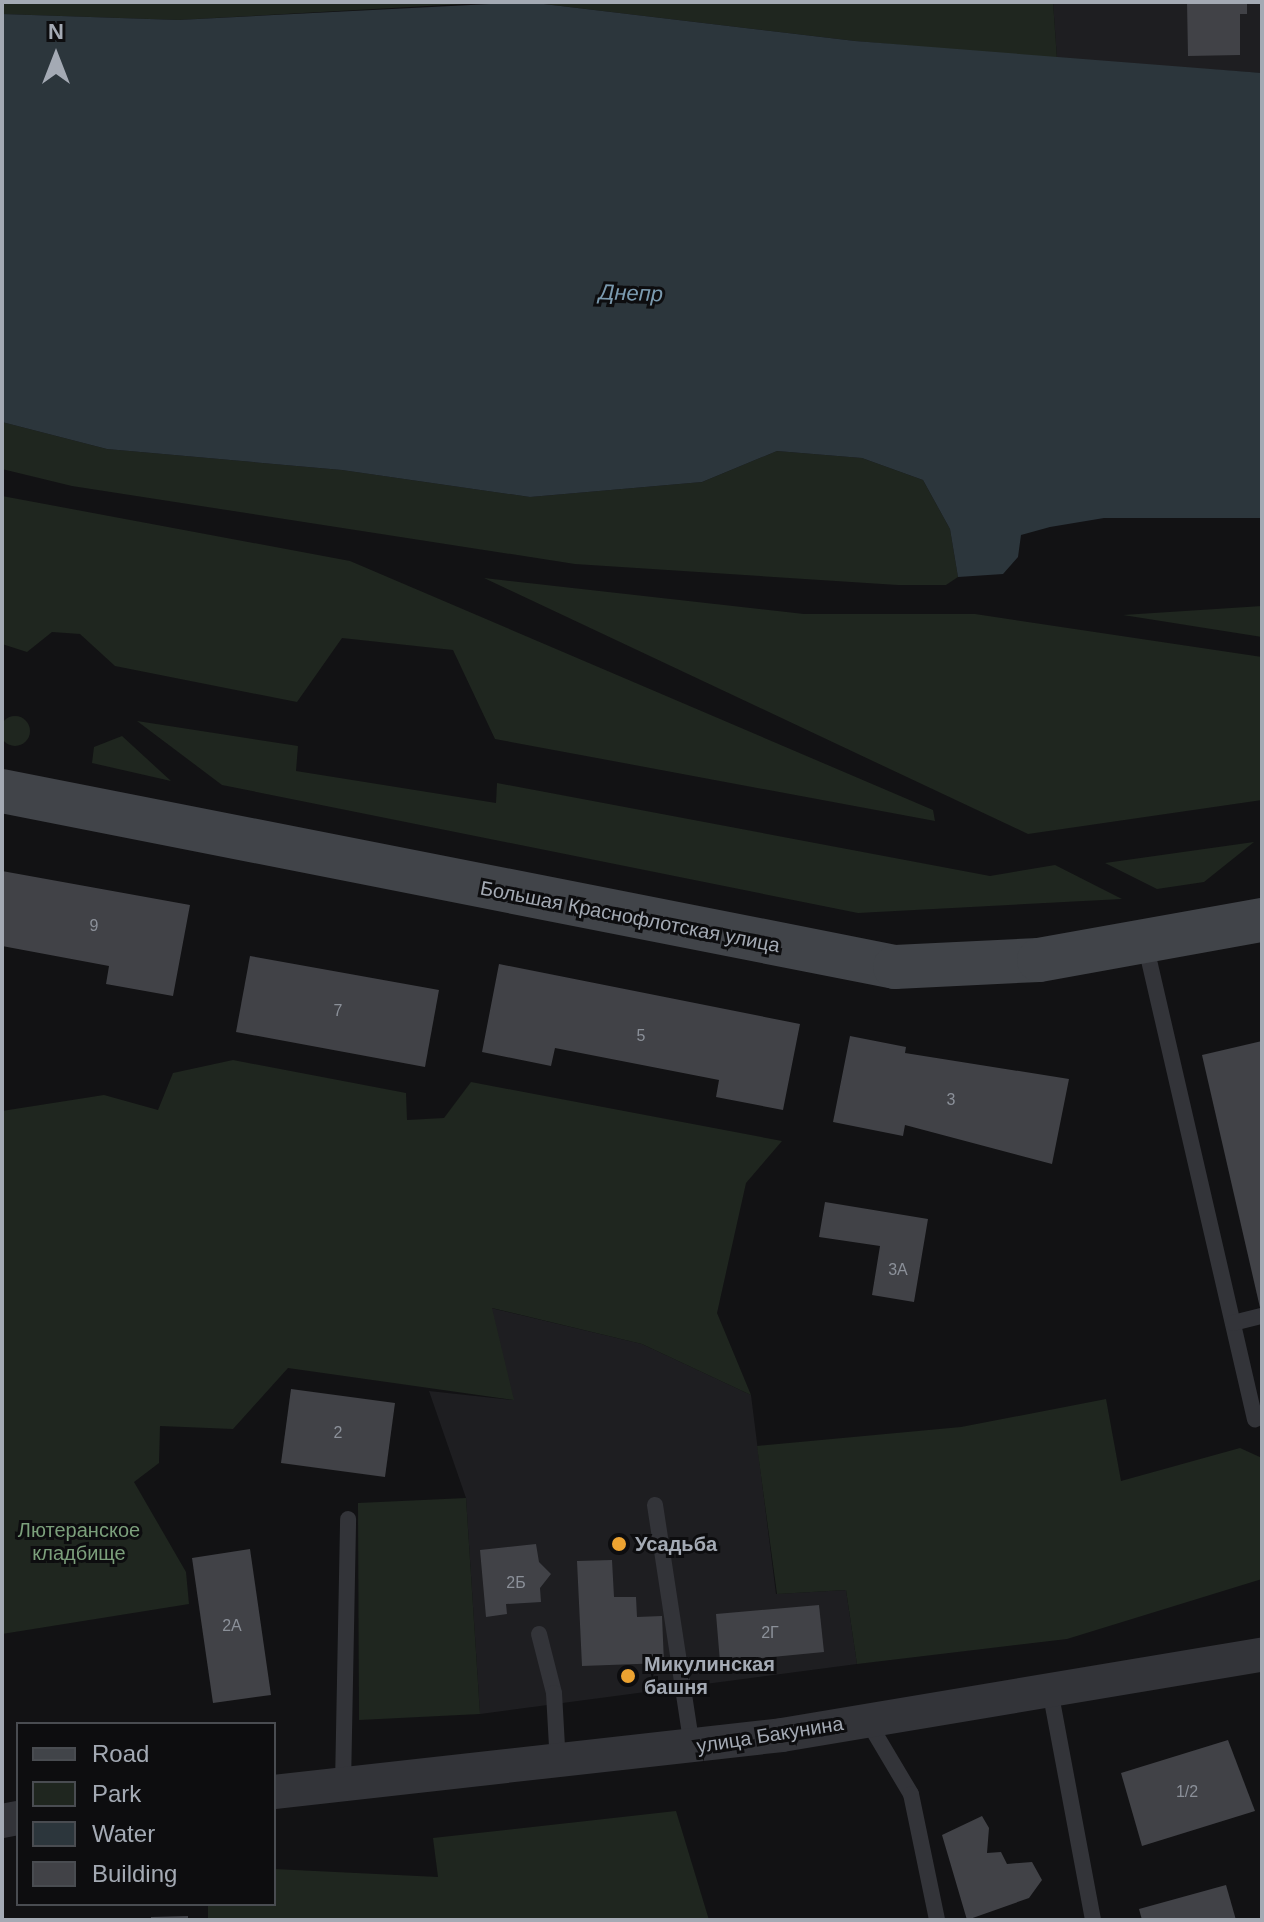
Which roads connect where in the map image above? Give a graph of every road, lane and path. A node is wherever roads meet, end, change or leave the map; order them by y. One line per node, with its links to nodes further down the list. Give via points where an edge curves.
1 (2, 791): 3 (main road, Большая Краснофлотская улица, via 895,967 1039,960)
2 (1262, 920): 3 (main road, Большая Краснофлотская улица)
3 (1144, 941): 5 (lane)
4 (1262, 1316): 5 (lane)
5 (1233, 1323): 6 (lane)
6 (1255, 1419)
7 (655, 1505): 13 (lane)
8 (348, 1519): 15 (lane)
9 (539, 1634): 14 (lane, via 554,1693)
10 (1262, 1655): 11 (street, улица Бакунина)
11 (1050, 1690): 12 (street, улица Бакунина); 18 (lane)
12 (867, 1720): 13 (street, улица Бакунина); 17 (lane, via 911,1794)
13 (692, 1747): 14 (street, улица Бакунина)
14 (559, 1765): 15 (street, улица Бакунина)
15 (343, 1785): 16 (street, улица Бакунина)
16 (276, 1792)
17 (937, 1920)
18 (1093, 1920)

